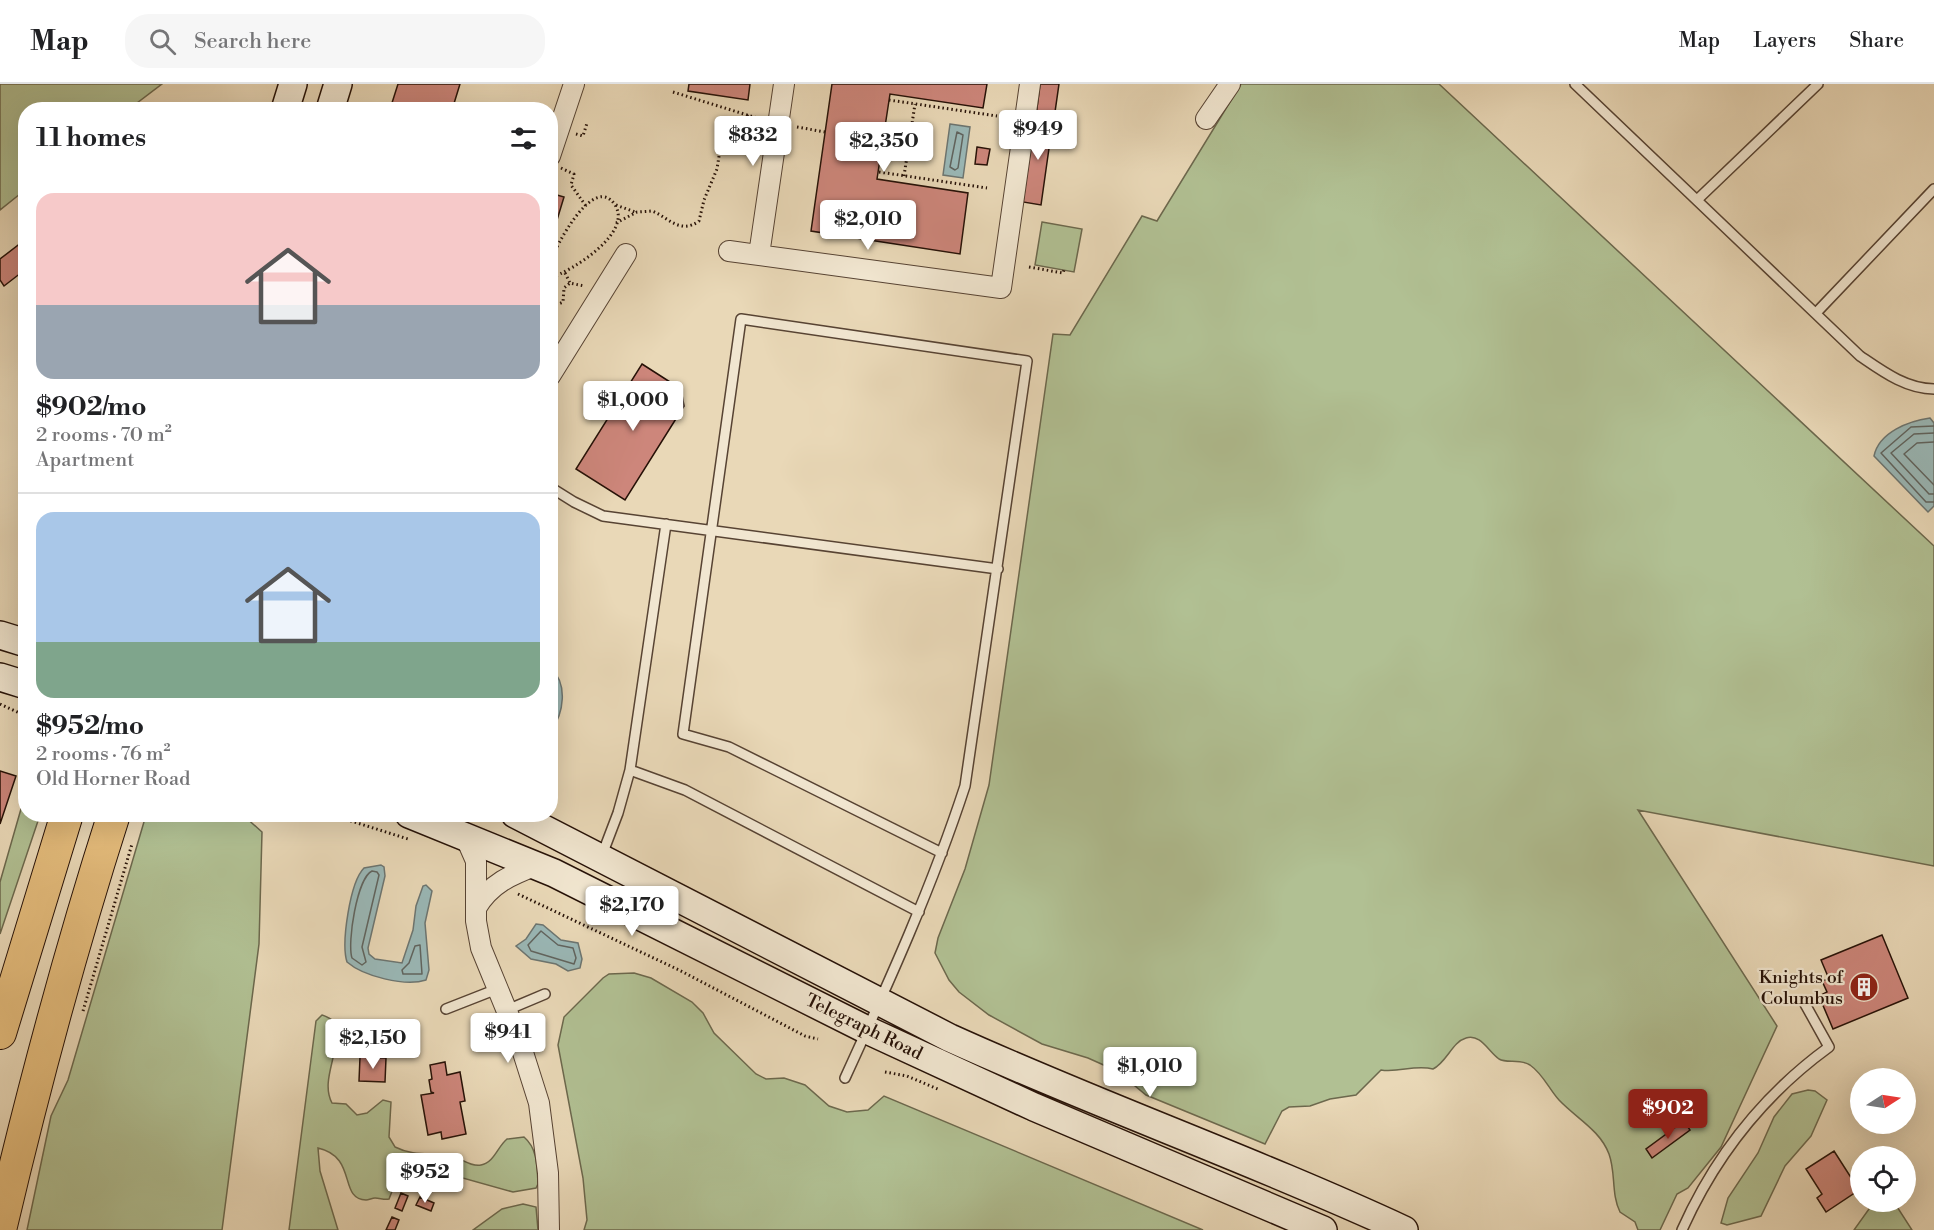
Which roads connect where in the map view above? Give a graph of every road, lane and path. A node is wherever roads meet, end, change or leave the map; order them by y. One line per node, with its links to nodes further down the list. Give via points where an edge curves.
1 (292, 84): 11 (main road)
2 (338, 84): 12 (main road)
3 (574, 84): 22 (street)
4 (784, 84): 36 (street)
5 (1030, 84): 36 (street, via 1001,288)
6 (1230, 84): 17 (street)
7 (1575, 84): 28 (lane)
8 (1818, 84): 28 (lane)
9 (673, 92): 14 (path)
10 (889, 100): 13 (path)
11 (287, 102)
12 (332, 102)
13 (915, 104): 15 (path); 25 (path)
14 (749, 116): 16 (path); 31 (path, via 722,136 717,169 699,221 679,226 654,211)
15 (997, 116)
16 (757, 118)
17 (1206, 119)
18 (587, 123): 21 (path, via 583,136)
19 (796, 127): 20 (path)
20 (825, 132)
21 (572, 135)
22 (558, 153)
23 (558, 163): 30 (path, via 574,174 571,185)
24 (879, 172): 25 (path)
25 (904, 176): 26 (path)
26 (987, 188)
27 (1934, 189): 44 (lane)
28 (1697, 200): 44 (lane)
29 (615, 205): 30 (path, via 601,198); 31 (path); 32 (path)
30 (586, 206): 33 (path, via 565,229)
31 (637, 212): 32 (path)
32 (616, 223): 39 (path, via 599,249)
33 (558, 245)
34 (729, 252): 36 (street)
35 (626, 254): 45 (street)
36 (759, 255)
37 (1029, 267): 38 (path, via 1063,273)
38 (1064, 270)
39 (565, 273): 40 (path); 41 (path)
40 (558, 275)
41 (570, 283): 42 (path); 43 (path, via 564,288 563,302)
42 (585, 287)
43 (558, 304)
44 (1816, 313): 46 (lane, via 1860,356 1882,371 1910,386)
45 (558, 353)
46 (1934, 389)
47 (586, 401): 48 (path)
48 (608, 414)
49 (558, 492): 50 (lane, via 603,516)
50 (666, 524): 51 (lane); 59 (lane)
51 (710, 530): 52 (lane); 52 (lane, via 741,319 1027,361); 67 (lane, via 683,734 729,747)
52 (998, 569): 67 (lane, via 964,786)
53 (0, 635): 54 (main road)
54 (18, 641)
55 (0, 677): 56 (main road)
56 (18, 683)
57 (0, 704): 58 (path)
58 (18, 712)
59 (630, 770): 68 (lane); 73 (lane, via 685,790)
60 (65, 822): 81 (highway)
61 (111, 822): 84 (highway, via 79,922)
62 (353, 822): 66 (path)
63 (429, 822): 65 (main road, Telegraph Road)
64 (531, 822): 68 (main road, Telegraph Road)
65 (465, 836): 69 (main road, Telegraph Road); 72 (street, via 476,861)
66 (417, 843)
67 (942, 853): 73 (lane)
68 (601, 857): 70 (main road); 76 (main road, Telegraph Road)
69 (537, 866): 70 (main road, Telegraph Road); 72 (street, via 498,882)
70 (586, 889): 80 (main road, Telegraph Road)
71 (516, 893): 82 (path)
72 (476, 908): 74 (street, via 479,942)
73 (919, 912): 76 (lane)
74 (497, 988): 78 (lane); 79 (street)
75 (545, 994): 79 (lane)
76 (879, 1003): 80 (lane); 87 (main road, Telegraph Road, via 1010,1066 1333,1197)
77 (1805, 1004): 88 (lane, via 1829,1047 1783,1083 1740,1129 1702,1189)
78 (446, 1009)
79 (507, 1010): 85 (street, via 542,1120 550,1197)
80 (867, 1030): 83 (lane); 86 (main road, Telegraph Road, via 1034,1107)
81 (0, 1033)
82 (818, 1039)
83 (845, 1078)
84 (0, 1230)
85 (549, 1230)
86 (1323, 1230)
87 (1404, 1230)
88 (1682, 1230)

